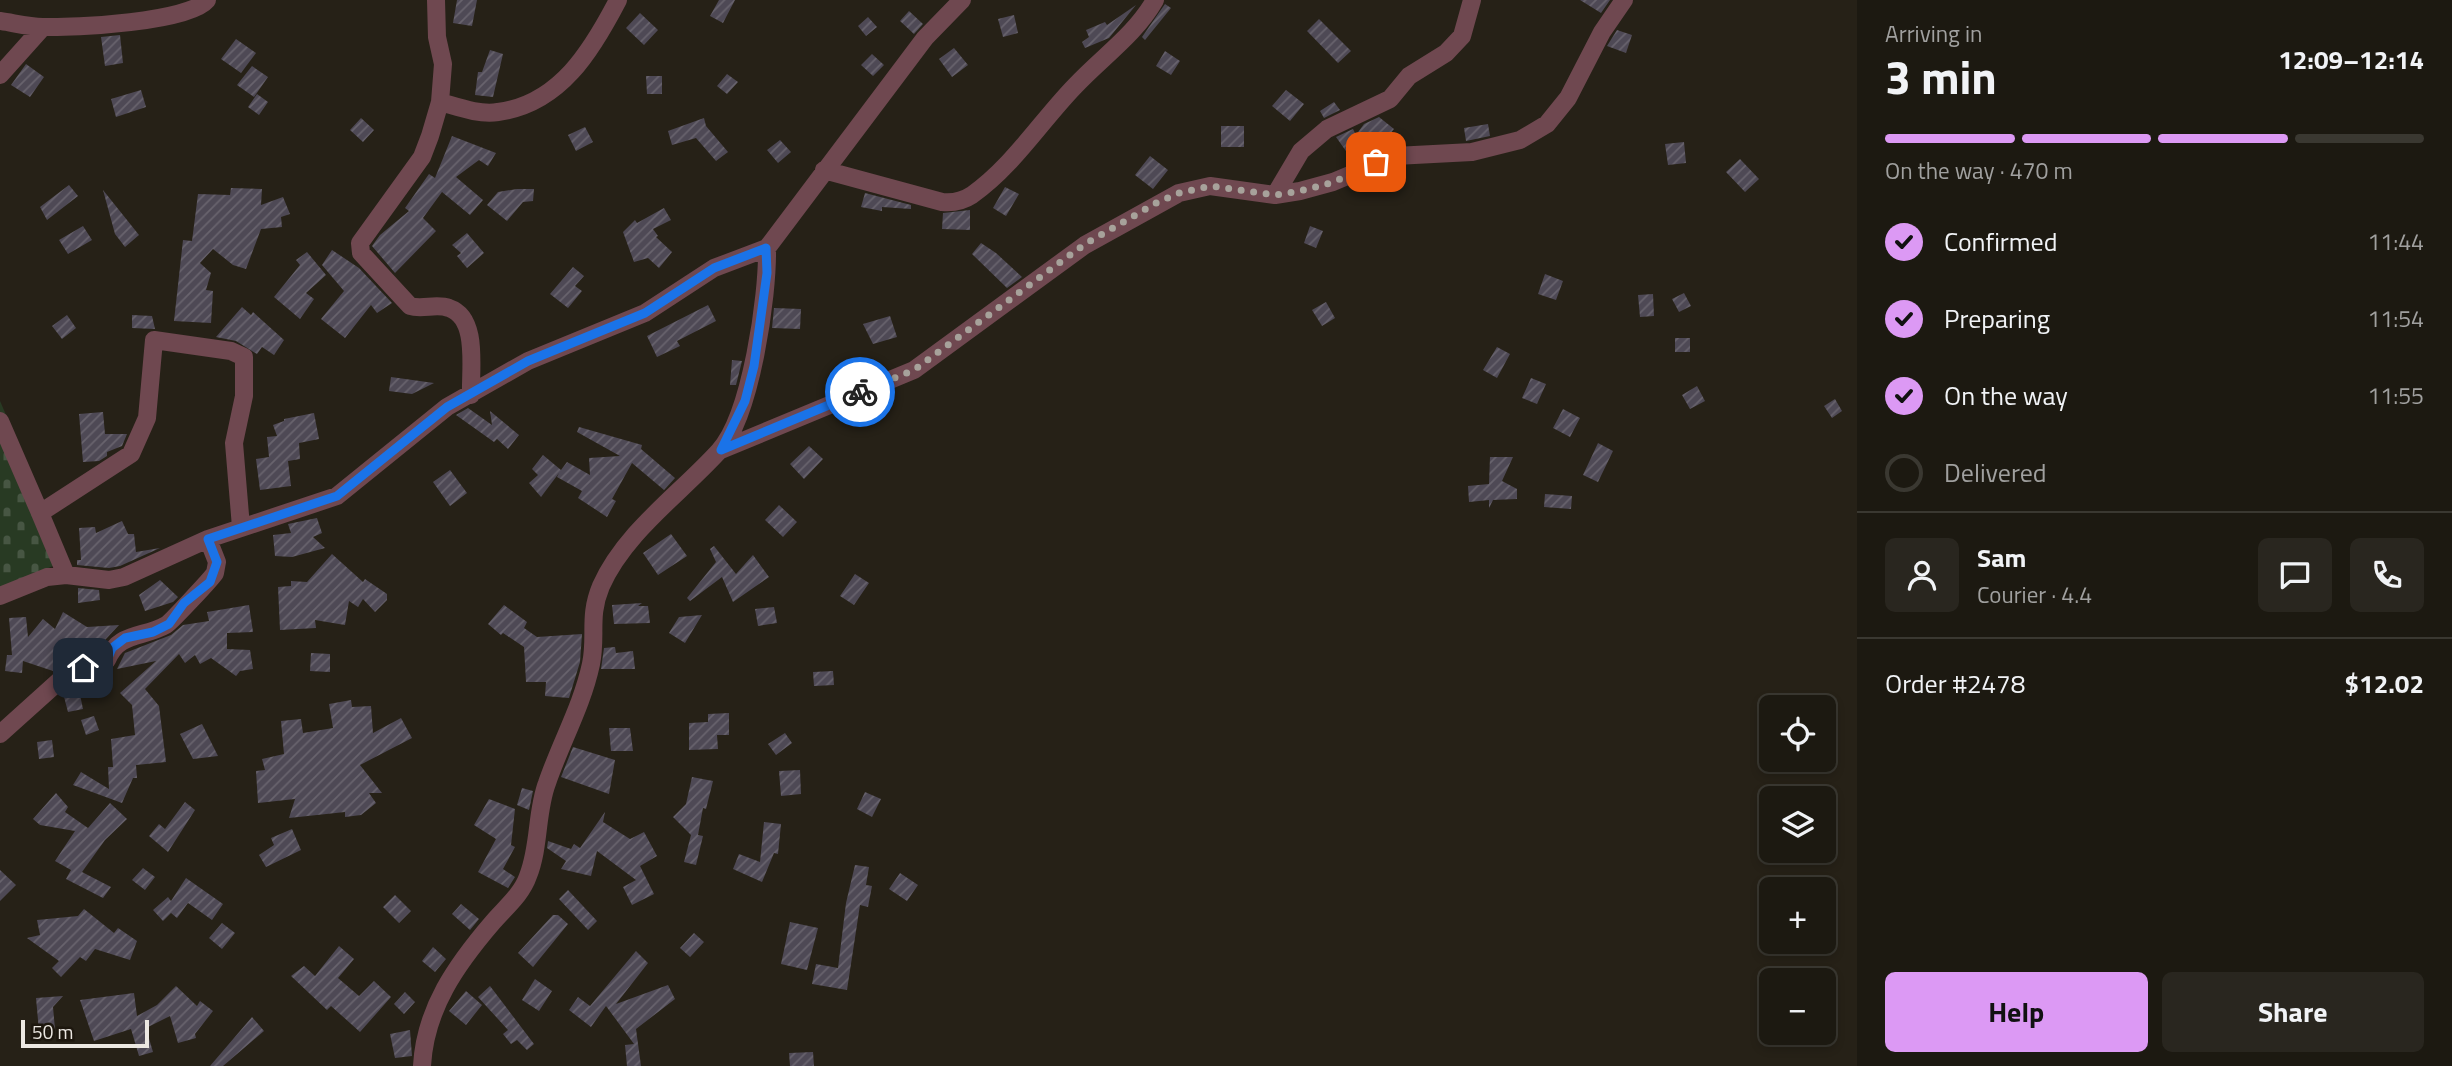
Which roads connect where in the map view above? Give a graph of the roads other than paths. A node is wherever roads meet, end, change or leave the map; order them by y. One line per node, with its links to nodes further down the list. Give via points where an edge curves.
1 (207, 0): 9 (street, via 202,7 182,14)
2 (436, 0): 11 (street, via 443,64)
3 (618, 0): 11 (street, via 573,74 532,103 498,113)
4 (961, 0): 12 (street, via 925,38)
5 (1155, 0): 12 (street, via 1127,37 972,195 942,202)
6 (1472, 0): 13 (street, via 1462,36 1446,52 1409,75 1390,99 1327,129 1301,151)
7 (1624, 0): 13 (street, via 1568,98 1547,124 1531,134 1472,152 1395,156 1334,182)
8 (0, 21): 9 (street)
9 (43, 27): 10 (street)
10 (0, 75)
11 (440, 102): 15 (street, via 422,157 360,243 361,253 410,306 450,308 459,315 470,337)
12 (824, 170): 14 (street)
13 (1275, 195): 17 (street, via 1210,186 1158,202 1085,244 914,370)
14 (766, 248): 15 (street, via 714,268 645,313 528,361); 17 (street, via 767,273 754,366 745,401)
15 (471, 395): 19 (street, via 428,420 337,496)
16 (0, 421): 18 (street)
17 (721, 450): 24 (street, via 652,519 602,584 592,611 592,659 582,701 546,785 528,878 443,989 428,1023)
18 (40, 513): 19 (street, via 131,454 147,418 154,340 162,340 244,356 244,396 233,451); 21 (street)
19 (241, 527): 20 (street)
20 (208, 539): 21 (street, via 124,577 99,580); 23 (street, via 217,562 215,573 169,624 125,638 112,648 107,660 59,681)
21 (66, 575): 22 (street, via 47,577)
22 (0, 596)
23 (0, 734)
24 (422, 1066)

